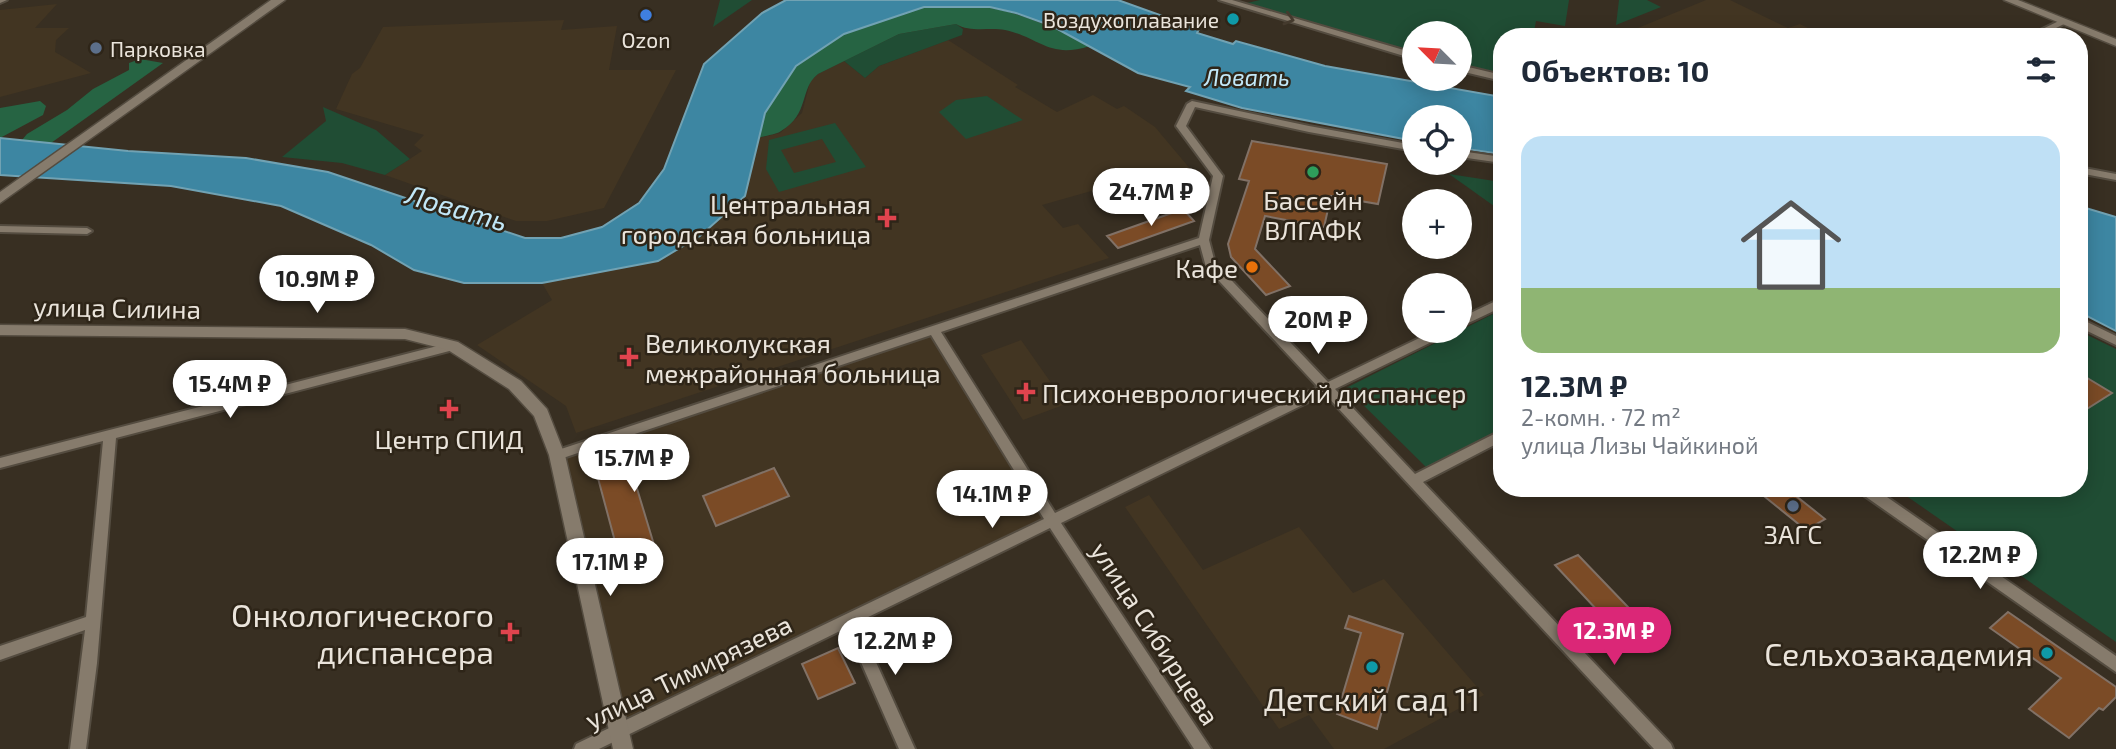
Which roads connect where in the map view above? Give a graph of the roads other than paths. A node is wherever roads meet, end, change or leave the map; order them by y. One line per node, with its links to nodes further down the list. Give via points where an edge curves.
1 (279, 0): 18 (main road)
2 (1223, 0): 9 (street, one-way to 9)
3 (2009, 0): 4 (street)
4 (2064, 22): 5 (street); 6 (street)
5 (2050, 28)
6 (2079, 28)
7 (2088, 32): 8 (street)
8 (2116, 43)
9 (1402, 52)
10 (1472, 71): 11 (street)
11 (1493, 76)
12 (1192, 104): 13 (street); 21 (street, via 1181,126 1218,176)
13 (1402, 146)
14 (1472, 156): 15 (street)
15 (1493, 159)
16 (2088, 172): 17 (street)
17 (2116, 177)
18 (6, 194)
19 (0, 229): 20 (street)
20 (87, 231)
21 (1204, 240): 26 (street); 30 (street, via 1210,264)
22 (1493, 306): 23 (street)
23 (1472, 317)
24 (2088, 327): 27 (street)
25 (0, 330): 29 (street, улица Силина, via 405,334)
26 (934, 330): 33 (street); 37 (street, улица Сибирцева)
27 (2116, 341)
28 (1420, 343): 30 (street, улица Тимирязева)
29 (453, 346): 31 (street); 33 (street, улица Силина, via 515,385 541,413)
30 (1325, 388): 35 (street); 37 (street, улица Тимирязева)
31 (110, 434): 34 (street); 39 (street)
32 (1493, 440): 35 (street)
33 (557, 455): 42 (street, улица Силина)
34 (0, 463)
35 (1414, 481): 47 (street)
36 (1877, 497): 41 (street)
37 (1052, 520): 38 (street, улица Тимирязева); 46 (street, улица Сибирцева)
38 (850, 620): 42 (street, улица Тимирязева); 45 (street)
39 (92, 621): 40 (street); 43 (street)
40 (0, 653)
41 (2116, 665)
42 (621, 740): 44 (street, улица Тимирязева)
43 (78, 749)
44 (582, 749)
45 (907, 749)
46 (1203, 749)
47 (1665, 749)

